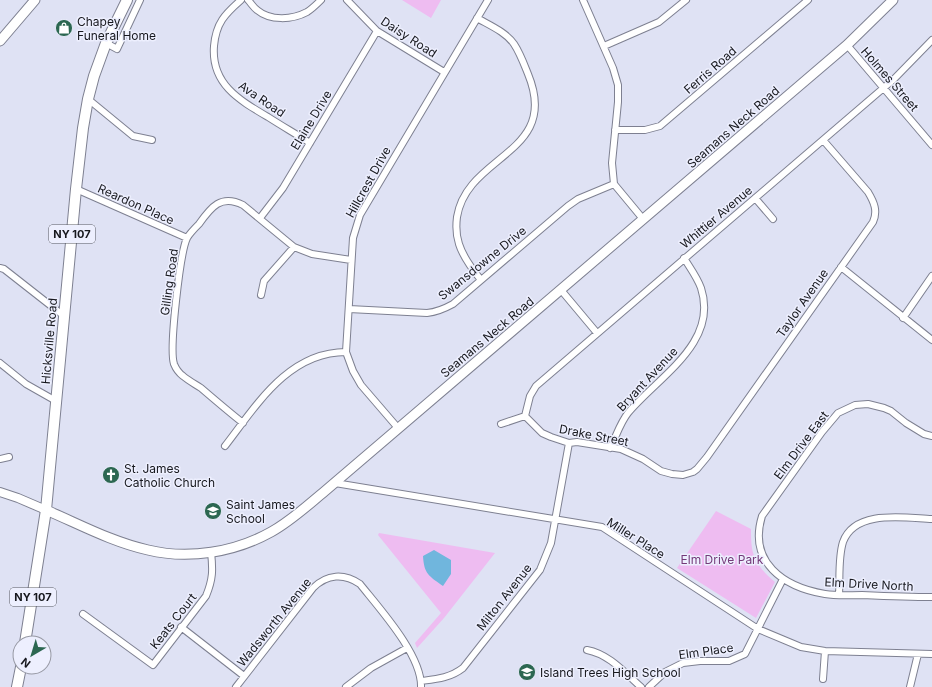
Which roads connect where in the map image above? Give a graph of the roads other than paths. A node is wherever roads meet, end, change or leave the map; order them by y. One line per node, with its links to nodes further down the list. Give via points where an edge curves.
1 (35, 0): 15 (main road)
2 (127, 0): 17 (main road, Hicksville Road / NY 107)
3 (140, 0): 17 (street, via 117,49)
4 (242, 0): 26 (street, Ava Road, via 226,13 217,30 214,51 218,73 229,90 242,102)
5 (248, 0): 6 (street, via 260,12 281,18 296,17)
6 (321, 0)
7 (347, 0): 14 (street, Daisy Road)
8 (488, 0): 13 (street, Hillcrest Drive)
9 (583, 0): 19 (street)
10 (686, 0): 19 (street, via 659,22)
11 (808, 0): 23 (street, Ferris Road, via 660,126 645,130)
12 (893, 0): 18 (main road, Seamans Neck Road)
13 (477, 18): 20 (street, Hillcrest Drive); 41 (street, via 504,34 515,44 533,86 536,104 535,116 528,132 473,183 459,207 456,224 458,242)
14 (377, 32): 20 (street, Daisy Road); 26 (street, Elaine Drive)
15 (0, 40)
16 (932, 40): 21 (street, Whittier Avenue)
17 (106, 43): 22 (main road, Hicksville Road / NY 107)
18 (847, 45): 21 (street, Holmes Street); 32 (main road, Seamans Neck Road)
19 (604, 46): 23 (street, via 618,85)
20 (444, 72): 37 (street, Hillcrest Drive, via 360,215 353,238)
21 (884, 88): 25 (street, Whittier Avenue); 27 (street, Holmes Street)
22 (88, 99): 24 (street, via 133,136); 29 (main road, Hicksville Road / NY 107)
23 (615, 130): 28 (street, via 612,163)
24 (152, 140)
25 (823, 140): 30 (street, Whittier Avenue); 38 (street, Taylor Avenue, via 868,192 875,207 873,222)
26 (310, 143): 31 (street, Elaine Drive, via 284,188)
27 (932, 145)
28 (614, 184): 32 (street); 41 (street, Swansdowne Drive, via 568,206)
29 (76, 189): 34 (street, Reardon Place); 45 (main road, Hicksville Road / NY 107)
30 (755, 198): 33 (street); 36 (street, Whittier Avenue)
31 (260, 218): 34 (street, Gilling Road, via 236,201 221,202 208,211); 35 (street, Gilling Road)
32 (643, 219): 42 (main road, Seamans Neck Road)
33 (772, 219)
34 (187, 238): 53 (street, Gilling Road, via 179,274 172,350 174,364 183,376)
35 (294, 247): 37 (street, Gilling Road, via 312,254); 43 (street, via 264,281)
36 (684, 258): 47 (street, Whittier Avenue); 59 (street, Bryant Avenue, via 696,276 702,294 704,312 698,335 673,369 627,414)
37 (351, 260): 44 (street, Hillcrest Drive)
38 (841, 267): 46 (street); 62 (street, Taylor Avenue, via 707,457 697,468)
39 (0, 268): 45 (street)
40 (932, 276): 46 (street)
41 (480, 280): 44 (street, Swansdowne Drive, via 453,304 436,312)
42 (561, 290): 47 (street); 55 (main road, Seamans Neck Road)
43 (261, 295)
44 (349, 310): 49 (street, Hillcrest Drive)
45 (64, 316): 51 (main road, Hicksville Road / NY 107)
46 (903, 318): 48 (street)
47 (597, 333): 52 (street, Whittier Avenue, via 536,386 530,396)
48 (932, 340)
49 (346, 352): 53 (street, via 325,353 290,371 276,382); 55 (street, Hillcrest Drive, via 361,385)
50 (0, 363): 51 (street, via 26,384)
51 (56, 401): 65 (main road, Hicksville Road / NY 107)
52 (525, 416): 54 (street); 57 (street, Drake Street, via 542,433)
53 (243, 423): 58 (street)
54 (501, 424)
55 (398, 428): 63 (main road, Seamans Neck Road)
56 (932, 436): 69 (street, Elm Drive East, via 924,434 891,411 874,405 855,406 832,419 762,516 759,528 760,547 766,561)
57 (569, 443): 59 (street, Drake Street); 66 (street, Milton Avenue)
58 (225, 446)
59 (610, 448): 62 (street, Drake Street, via 631,453 661,471)
60 (10, 457): 61 (street)
61 (0, 459)
62 (686, 474)
63 (335, 482): 66 (street, Miller Place); 68 (main road, Seamans Neck Road, via 273,531 245,543)
64 (0, 492): 65 (street)
65 (46, 510): 68 (main road, Seamans Neck Road, via 116,540 147,550 188,555); 75 (main road, Hicksville Road / NY 107)
66 (556, 519): 74 (street, Miller Place, via 602,527); 84 (street, Milton Avenue, via 552,543 540,570 463,668 444,678)
67 (932, 519): 70 (street, via 878,518 866,520 853,528 843,543)
68 (211, 552): 73 (street, Keats Court, via 213,575 206,596)
69 (783, 579): 70 (street, Elm Drive North, via 800,587); 74 (street)
70 (839, 595): 71 (street, Elm Drive North)
71 (932, 597)
72 (83, 614): 73 (street, Keats Court, via 152,665)
73 (181, 627): 82 (street)
74 (758, 629): 78 (street, Miller Place, via 801,647); 89 (street, Elm Place, via 745,654 739,658 729,661 683,663 665,672)
75 (26, 635)
76 (407, 648): 82 (street, Wadsworth Avenue, via 401,636 360,584 345,577 332,576 312,588); 84 (street, Wadsworth Avenue, via 415,663); 87 (street, via 371,668)
77 (587, 650): 88 (street, via 609,659)
78 (825, 651): 79 (street, Miller Place); 83 (street)
79 (918, 654): 80 (street, Miller Place); 90 (street)
80 (932, 654)
81 (19, 675): 85 (main road)
82 (244, 676): 86 (street, Wadsworth Avenue)
83 (823, 679)
84 (421, 684)
85 (16, 687)
86 (236, 687)
87 (346, 687)
88 (641, 687)
89 (649, 687)
90 (910, 687)

